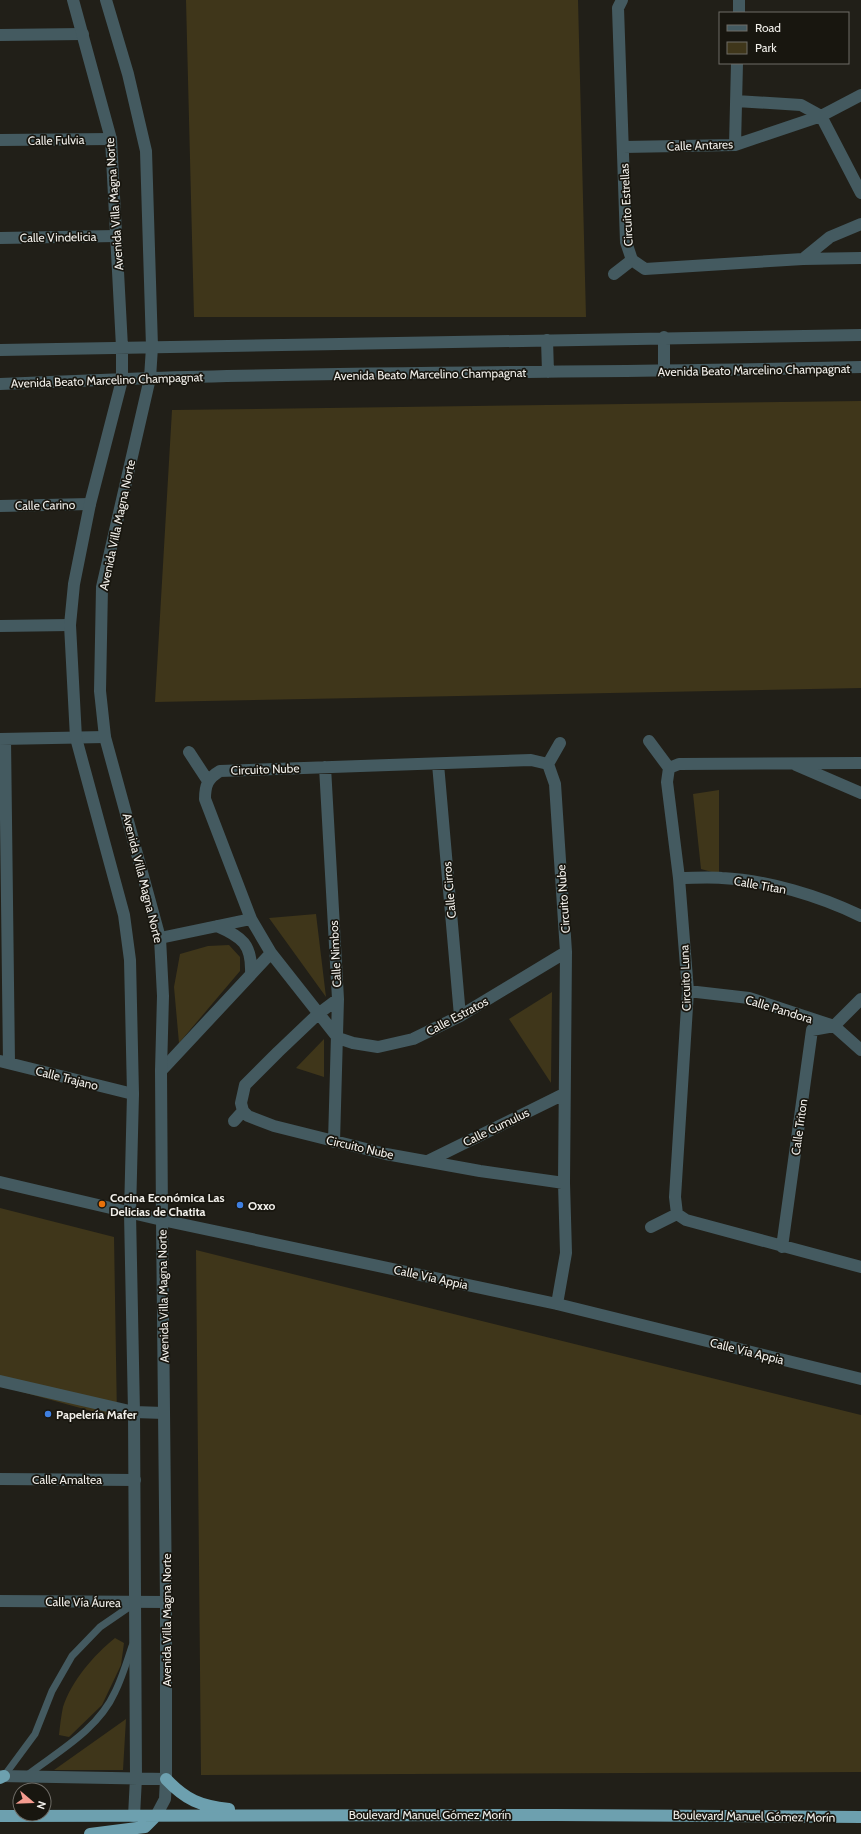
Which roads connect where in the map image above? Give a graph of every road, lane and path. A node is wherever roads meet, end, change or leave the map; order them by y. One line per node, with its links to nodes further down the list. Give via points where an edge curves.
1 (73, 0): 6 (street, Avenida Villa Magna Norte)
2 (106, 0): 28 (street, Avenida Villa Magna Norte, via 128,74 146,151)
3 (622, 0): 15 (street, Circuito Estrellas, via 618,8)
4 (739, 0): 5 (street)
5 (739, 12)
6 (83, 34): 7 (street); 12 (street, Avenida Villa Magna Norte)
7 (0, 35)
8 (737, 64): 10 (street)
9 (861, 95): 11 (street, Calle Antares)
10 (736, 101): 11 (street, via 801,104); 14 (street)
11 (821, 116): 14 (street, Calle Antares); 16 (street)
12 (111, 139): 13 (street, Calle Fulvia); 18 (street, Avenida Villa Magna Norte)
13 (0, 140)
14 (735, 145): 15 (street, Calle Antares)
15 (623, 147): 22 (street, Circuito Estrellas, via 626,242)
16 (861, 193)
17 (861, 224): 21 (street, via 830,237)
18 (116, 236): 19 (street, Calle Vindelicia); 27 (street, Avenida Villa Magna Norte)
19 (0, 238)
20 (861, 258): 21 (street, Circuito Estrellas)
21 (803, 259): 22 (street, Circuito Estrellas, via 646,269)
22 (632, 260): 23 (street)
23 (614, 274)
24 (861, 335): 25 (street)
25 (664, 337): 26 (street); 32 (street)
26 (547, 340): 28 (street); 31 (street)
27 (122, 347): 28 (street); 29 (street); 34 (street, Avenida Villa Magna Norte)
28 (152, 347): 33 (street, Avenida Villa Magna Norte)
29 (0, 350)
30 (861, 368): 32 (street, Avenida Beato Marcelino Champagnat)
31 (548, 372): 32 (street, Avenida Beato Marcelino Champagnat); 33 (street, Avenida Beato Marcelino Champagnat)
32 (664, 372)
33 (150, 378): 34 (street, Avenida Beato Marcelino Champagnat); 40 (street, Avenida Villa Magna Norte, via 102,587 100,691)
34 (122, 380): 35 (street, Avenida Beato Marcelino Champagnat); 36 (street, Avenida Villa Magna Norte)
35 (0, 384)
36 (90, 504): 37 (street, Calle Carino); 38 (street, Avenida Villa Magna Norte, via 74,584)
37 (0, 506)
38 (70, 625): 39 (street); 41 (street, Avenida Villa Magna Norte)
39 (0, 626)
40 (106, 737): 41 (street); 58 (street, Avenida Villa Magna Norte)
41 (76, 738): 42 (street); 72 (street, Avenida Villa Magna Norte, via 128,938)
42 (3, 739): 70 (street)
43 (649, 741): 51 (street)
44 (560, 743): 49 (street)
45 (189, 752): 52 (street)
46 (792, 763): 47 (street); 51 (street, via 679,764); 53 (street)
47 (861, 763)
48 (438, 764): 49 (street, Circuito Nube, via 530,760); 50 (street, Circuito Nube); 66 (street, Calle Cirros)
49 (548, 764): 59 (street, Circuito Nube, via 556,784)
50 (325, 767): 52 (street, Circuito Nube, via 220,771); 63 (street, Calle Nimbos)
51 (669, 768): 54 (street, Circuito Luna, via 666,782)
52 (208, 781): 56 (street, via 205,799)
53 (861, 793)
54 (679, 878): 55 (street, Calle Titan, via 723,878 778,886 844,907); 62 (street, Circuito Luna)
55 (861, 916)
56 (251, 919): 57 (street); 60 (street)
57 (217, 926): 58 (street); 61 (street, via 236,935 245,944 251,958)
58 (160, 938): 71 (street, Avenida Villa Magna Norte, via 163,996)
59 (566, 952): 66 (street, Calle Estratos); 73 (street, Circuito Nube)
60 (270, 953): 61 (street); 65 (street)
61 (251, 973): 71 (street)
62 (688, 991): 67 (street, Calle Pandora, via 749,998); 81 (street, Circuito Luna, via 674,1197)
63 (338, 999): 65 (street); 68 (street, Calle Nimbos)
64 (861, 999): 67 (street)
65 (318, 1014): 68 (street); 74 (street, via 251,1077 242,1094)
66 (460, 1016): 68 (street, Calle Estratos, via 413,1039 389,1045 367,1046)
67 (834, 1026): 69 (street, Calle Pandora); 84 (street, Calle Triton, via 812,1030)
68 (338, 1038): 76 (street, Calle Nimbos)
69 (861, 1050)
70 (4, 1062): 72 (street, Calle Trajano)
71 (161, 1071): 82 (street, Avenida Villa Magna Norte)
72 (133, 1094): 80 (street, Avenida Villa Magna Norte)
73 (564, 1094): 77 (street, Calle Cumulus); 79 (street, Circuito Nube)
74 (243, 1111): 75 (street); 76 (street, Circuito Nube, via 256,1120)
75 (234, 1121)
76 (334, 1142): 77 (street, Circuito Nube)
77 (428, 1161): 79 (street, Circuito Nube, via 500,1175)
78 (0, 1182): 80 (street, Calle Vía Appia)
79 (564, 1183): 86 (street, via 566,1254)
80 (130, 1213): 82 (street, Calle Vía Appia); 89 (street, Avenida Villa Magna Norte)
81 (678, 1214): 83 (street); 84 (street, via 686,1220)
82 (162, 1220): 86 (street, Calle Vía Appia); 90 (street, Avenida Villa Magna Norte)
83 (651, 1227)
84 (782, 1247): 85 (street)
85 (861, 1267)
86 (557, 1304): 87 (street, Calle Vía Appia)
87 (861, 1379)
88 (0, 1381): 89 (street)
89 (134, 1412): 90 (street); 92 (street, Avenida Villa Magna Norte)
90 (164, 1413): 94 (street, Avenida Villa Magna Norte)
91 (0, 1480): 92 (street, Calle Amaltea)
92 (135, 1480): 95 (street, Avenida Villa Magna Norte)
93 (0, 1601): 95 (street, Calle Vía Áurea)
94 (166, 1602): 95 (street, Calle Vía Áurea); 100 (street, Avenida Villa Magna Norte)
95 (135, 1603): 96 (street, Avenida Villa Magna Norte); 98 (lane, via 100,1626 72,1656 52,1692 35,1734)
96 (136, 1632): 97 (lane, via 115,1693 101,1715 84,1732); 99 (street, Avenida Villa Magna Norte)
97 (26, 1776): 98 (street); 99 (street)
98 (1, 1777)
99 (136, 1778): 100 (street); 103 (street, Avenida Villa Magna Norte)
100 (166, 1779): 101 (highway, via 178,1792 191,1800 218,1808); 104 (street, Avenida Villa Magna Norte, via 165,1799)
101 (278, 1814): 104 (highway, Boulevard Manuel Gómez Morín); 105 (highway, Boulevard Manuel Gómez Morín)
102 (0, 1816): 103 (highway, Boulevard Manuel Gómez Morín)
103 (134, 1816): 104 (highway, Boulevard Manuel Gómez Morín)
104 (156, 1816): 106 (highway, via 145,1827)
105 (861, 1817)
106 (90, 1834)

